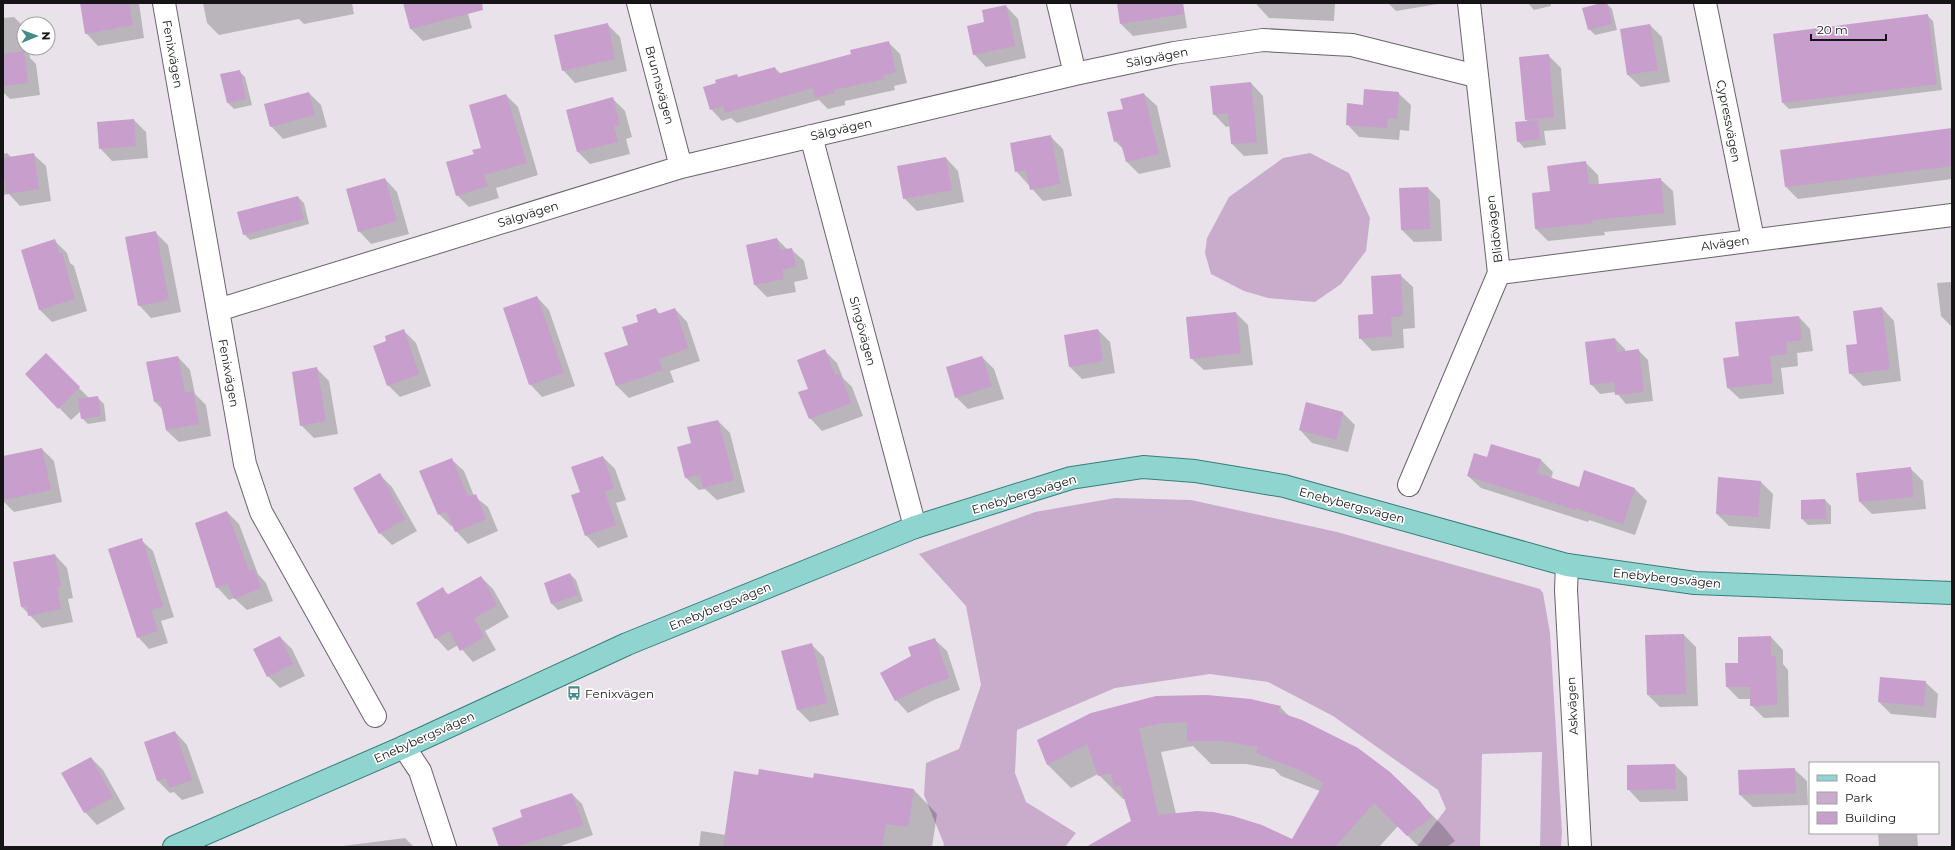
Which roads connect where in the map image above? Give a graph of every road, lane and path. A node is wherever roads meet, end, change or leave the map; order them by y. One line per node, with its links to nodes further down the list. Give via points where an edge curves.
1 (164, 3): 13 (street, Fenixvägen)
2 (638, 3): 9 (street, Brunnsvägen)
3 (1058, 3): 6 (street)
4 (1469, 3): 7 (street, Blidövägen)
5 (1705, 3): 11 (street, Cypressvägen)
6 (1075, 74): 7 (street, Sälgvägen, via 1174,53 1263,40 1352,45); 8 (street, Sälgvägen)
7 (1476, 76): 12 (street, Blidövägen)
8 (811, 136): 9 (street, Sälgvägen); 15 (street, Singövägen)
9 (681, 167): 13 (street, Sälgvägen)
10 (1952, 215): 11 (street, Alvägen)
11 (1753, 239): 12 (street, Alvägen)
12 (1499, 273): 14 (street, Blidövägen)
13 (218, 310): 18 (street, Fenixvägen, via 245,464 261,512)
14 (1409, 486)
15 (915, 527): 16 (main road, Enebybergsvägen, via 1072,478 1143,467 1195,471 1284,486); 19 (main road, Enebybergsvägen, via 627,644)
16 (1567, 565): 17 (main road, Enebybergsvägen, via 1695,583); 22 (street, Askvägen, via 1566,590)
17 (1952, 593)
18 (375, 716)
19 (404, 747): 20 (main road, Enebybergsvägen); 21 (street, via 420,771)
20 (174, 847)
21 (445, 847)
22 (1580, 847)

